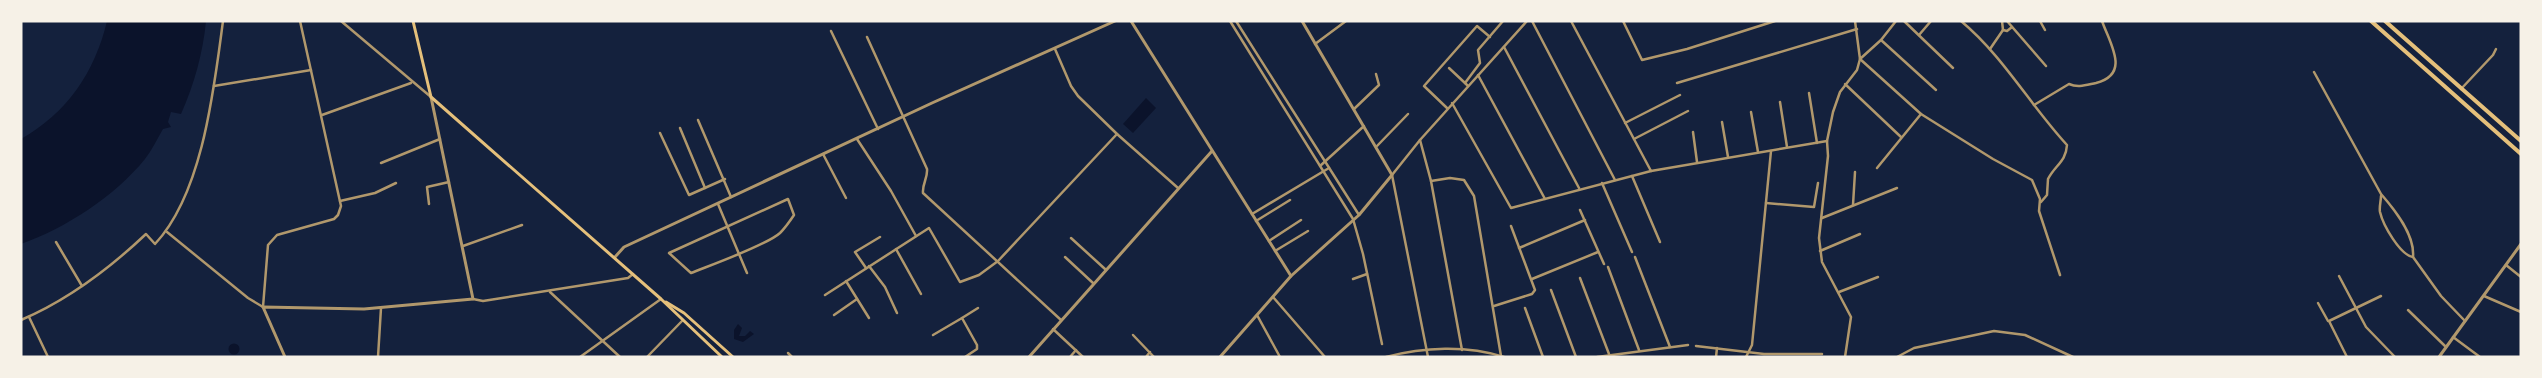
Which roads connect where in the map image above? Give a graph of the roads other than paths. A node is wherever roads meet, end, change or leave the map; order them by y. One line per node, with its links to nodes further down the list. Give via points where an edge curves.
1 (223, 21): 54 (street)
2 (300, 21): 46 (street)
3 (341, 21): 50 (street)
4 (414, 21): 59 (main road)
5 (1115, 21): 40 (street)
6 (1131, 21): 91 (street)
7 (1230, 21): 99 (street)
8 (1236, 21): 98 (street)
9 (1302, 21): 37 (street)
10 (1346, 21): 37 (street)
11 (1503, 21): 35 (street)
12 (1527, 21): 38 (street)
13 (1532, 21): 108 (street)
14 (1571, 21): 72 (street)
15 (1622, 21): 16 (street, via 1642,60)
16 (1775, 21)
17 (1856, 21): 29 (street)
18 (1896, 21): 36 (street)
19 (1904, 21): 33 (street)
20 (1931, 21): 33 (street)
21 (1961, 21): 41 (street)
22 (2002, 21): 30 (street)
23 (2007, 21): 28 (street)
24 (2040, 21): 31 (street)
25 (2102, 21): 62 (street, via 2117,60 2113,74 2095,83 2076,87 2069,84)
26 (2371, 21): 94 (main road)
27 (2385, 21): 55 (main road)
28 (2012, 27): 30 (street); 43 (street)
29 (1857, 29): 42 (street); 51 (street)
30 (2003, 30): 41 (street)
31 (2045, 30)
32 (831, 31): 76 (street)
33 (1919, 35): 45 (street)
34 (867, 37): 70 (street)
35 (1490, 37): 52 (street, via 1478,50 1480,63); 63 (street, via 1477,26 1424,86)
36 (1882, 40): 42 (street); 56 (street)
37 (1315, 44): 64 (street)
38 (1504, 47): 49 (street); 116 (street)
39 (2496, 48): 55 (street)
40 (1055, 49): 70 (street); 79 (street, via 1071,86)
41 (1990, 49): 62 (street)
42 (1860, 60): 53 (street, via 1858,70); 69 (street)
43 (2046, 66)
44 (1449, 68): 52 (street)
45 (1953, 68)
46 (311, 70): 54 (street); 67 (street)
47 (2314, 72): 118 (street)
48 (1376, 74): 64 (street, via 1379,85)
49 (1478, 74): 52 (street); 121 (street)
50 (412, 82): 59 (street); 67 (street)
51 (1677, 83)
52 (1467, 84): 61 (street)
53 (1845, 84): 80 (street); 85 (street, via 1836,101)
54 (213, 86): 141 (street, via 202,145)
55 (2461, 89): 86 (main road)
56 (1936, 90)
57 (1809, 93): 87 (street)
58 (1680, 95): 72 (street)
59 (431, 97): 82 (street); 158 (main road)
60 (1780, 102): 89 (street)
61 (1452, 104): 63 (street); 121 (street, via 1511,208)
62 (2034, 105): 124 (street, via 2067,145 2067,155 2050,174 2047,195)
63 (1448, 108): 84 (street)
64 (1354, 109): 74 (street)
65 (1688, 112): 83 (street)
66 (1751, 112): 92 (street)
67 (322, 114): 123 (street)
68 (1408, 114): 88 (street)
69 (1921, 114): 80 (street); 124 (street, via 2032,180)
70 (903, 118): 76 (street); 162 (street, via 927,169 923,192)
71 (698, 120): 107 (street)
72 (1626, 122): 83 (street)
73 (1722, 122): 95 (street)
74 (1364, 126): 88 (street); 98 (street)
75 (680, 128): 114 (street)
76 (878, 129): 81 (street)
77 (1692, 132): 97 (street)
78 (660, 133): 114 (street, via 689,195)
79 (1117, 134): 115 (street); 162 (street)
80 (1901, 137): 101 (street)
81 (856, 138): 93 (street); 143 (street)
82 (440, 139): 96 (street); 110 (street)
83 (1634, 139): 103 (street)
84 (1420, 140): 105 (street); 109 (street)
85 (1826, 140): 87 (street); 132 (street, via 1828,156)
86 (2521, 141)
87 (1817, 143): 89 (street)
88 (1377, 146): 105 (street)
89 (1788, 148): 90 (street)
90 (1771, 150): 92 (street); 125 (street)
91 (1212, 151): 115 (street); 130 (street)
92 (1758, 152): 95 (street)
93 (823, 154): 119 (street); 120 (street)
94 (2521, 154)
95 (1728, 157): 97 (street)
96 (380, 162)
97 (1697, 162): 103 (street)
98 (1326, 163): 99 (street); 100 (street)
99 (1320, 166): 102 (street)
100 (1329, 168): 102 (street); 131 (street)
101 (1877, 168)
102 (1324, 171): 130 (street); 133 (street)
103 (1650, 171): 106 (street)
104 (1855, 172): 128 (street)
105 (1392, 175): 131 (street); 225 (street)
106 (1632, 176): 108 (street); 148 (street)
107 (724, 179): 114 (street); 119 (street)
108 (1615, 180): 112 (street)
109 (1431, 181): 194 (street, via 1458,178 1464,180 1471,190); 226 (street)
110 (450, 182): 126 (street, via 427,187); 150 (street)
111 (396, 183): 123 (street, via 375,193)
112 (1602, 183): 116 (street); 156 (street)
113 (1818, 183): 125 (street, via 1814,207)
114 (705, 188)
115 (1178, 188): 167 (street)
116 (1580, 188): 121 (street)
117 (1897, 188): 128 (street)
118 (2381, 194): 161 (street, via 2408,234 2414,250); 161 (street, via 2380,212 2386,227)
119 (732, 197): 127 (street)
120 (846, 198)
121 (1545, 199)
122 (1290, 200): 136 (street)
123 (340, 201): 195 (street, via 338,215 334,219 272,239 268,245)
124 (2041, 202): 171 (street, via 2039,211)
125 (1766, 203): 229 (street, via 1752,344)
126 (429, 204)
127 (718, 204): 139 (street); 158 (street, via 624,247)
128 (1853, 205): 132 (street)
129 (1580, 210): 135 (street)
130 (1252, 214): 136 (street)
131 (1359, 215): 133 (street)
132 (1822, 218): 154 (street)
133 (1353, 219): 170 (street); 172 (street)
134 (1301, 220): 146 (street)
135 (1585, 220): 151 (street); 155 (street)
136 (1256, 221): 146 (street)
137 (522, 225): 150 (street)
138 (1511, 226): 151 (street)
139 (728, 227): 157 (street); 157 (street, via 669,253 692,273); 157 (street, via 788,199 794,214 779,234)
140 (1308, 231): 153 (street)
141 (166, 232): 181 (street, via 156,244 146,234 114,265); 195 (street)
142 (1860, 234): 154 (street)
143 (916, 236): 152 (street); 162 (street, via 929,228 960,282 979,275)
144 (880, 237): 165 (street, via 855,252)
145 (1071, 238): 167 (street)
146 (1268, 241): 153 (street)
147 (56, 242): 181 (street)
148 (1660, 242)
149 (2521, 244): 164 (street)
150 (463, 246): 190 (street)
151 (1520, 248): 178 (street)
152 (896, 249): 165 (street); 186 (street)
153 (1275, 251): 172 (street)
154 (1820, 251): 184 (street, via 1822,262)
155 (1598, 252): 163 (street); 178 (street)
156 (1632, 252)
157 (740, 253): 168 (street)
158 (615, 257): 169 (main road)
159 (1065, 257): 180 (street)
160 (1635, 257): 221 (street)
161 (2413, 258): 210 (street, via 2441,296)
162 (998, 261): 209 (street)
163 (1604, 264)
164 (2506, 265): 175 (street); 188 (street)
165 (868, 267): 179 (street); 202 (street, via 885,287)
166 (1608, 267): 227 (street)
167 (1105, 269): 180 (street)
168 (747, 273)
169 (633, 274): 183 (street, via 628,278); 191 (main road)
170 (1368, 274): 177 (street); 218 (street)
171 (2060, 275)
172 (1291, 276): 189 (street)
173 (2338, 276): 199 (street)
174 (1878, 277): 184 (street)
175 (2521, 277)
176 (1580, 278): 231 (street)
177 (1353, 279)
178 (1532, 279): 194 (street, via 1534,292)
179 (846, 281): 185 (street); 192 (street)
180 (1093, 283): 209 (street)
181 (82, 286): 205 (street)
182 (1551, 290): 257 (street)
183 (550, 292): 190 (street, via 483,301); 217 (street)
184 (1840, 292): 261 (street, via 1851,317)
185 (825, 294)
186 (921, 294)
187 (2381, 296): 199 (street)
188 (2484, 296): 201 (street); 210 (street)
189 (1273, 297): 204 (street); 253 (street)
190 (473, 299): 196 (street)
191 (661, 299): 211 (main road); 217 (street); 244 (main road, via 684,313)
192 (857, 299): 203 (street); 206 (street)
193 (2318, 303): 212 (street)
194 (1494, 306): 234 (street)
195 (263, 307): 196 (street); 238 (street)
196 (381, 308): 239 (street)
197 (978, 308): 207 (street)
198 (1525, 308): 256 (street)
199 (2355, 308): 212 (street); 265 (street, via 2366,327)
200 (2408, 310): 222 (street)
201 (2521, 312)
202 (897, 313)
203 (834, 315)
204 (1258, 315): 233 (street); 252 (street)
205 (29, 317): 208 (street); 237 (street)
206 (869, 318)
207 (962, 318): 214 (street); 246 (street, via 977,345)
208 (21, 320)
209 (1060, 320): 213 (street)
210 (2465, 320): 216 (street)
211 (682, 321): 242 (street); 243 (main road)
212 (2329, 321): 264 (street)
213 (1053, 329): 224 (street); 247 (street)
214 (933, 335)
215 (1133, 335): 228 (street)
216 (2453, 337): 222 (street); 267 (street)
217 (604, 340): 240 (street); 241 (street)
218 (1382, 344)
219 (1688, 345): 221 (street)
220 (1696, 346): 223 (street)
221 (1670, 347): 227 (street)
222 (2446, 347): 266 (street)
223 (1717, 348): 229 (street); 259 (street)
224 (1076, 350): 248 (street); 249 (street)
225 (1426, 350): 226 (street); 254 (street, via 1417,349); 255 (street)
226 (1462, 350): 234 (street)
227 (1639, 350): 231 (street)
228 (1150, 352): 250 (street); 251 (street)
229 (1748, 352): 235 (street); 260 (street)
230 (788, 353): 245 (street)
231 (1609, 354): 258 (street)
232 (1822, 354): 236 (street)
233 (1279, 356)
234 (1502, 356)
235 (1764, 356): 236 (street)
236 (1798, 356)
237 (48, 357)
238 (285, 357)
239 (378, 357)
240 (580, 357)
241 (620, 357)
242 (647, 357)
243 (722, 357)
244 (733, 357)
245 (792, 357)
246 (965, 357)
247 (1029, 357)
248 (1070, 357)
249 (1083, 357)
250 (1146, 357)
251 (1154, 357)
252 (1220, 357)
253 (1325, 357)
254 (1386, 357)
255 (1428, 357)
256 (1544, 357)
257 (1576, 357)
258 (1597, 357)
259 (1716, 357)
260 (1746, 357)
261 (1845, 357)
262 (1898, 357): 263 (street, via 1914,348 1994,331 2025,336)
263 (2073, 357)
264 (2347, 357)
265 (2395, 357)
266 (2439, 357)
267 (2480, 357)

